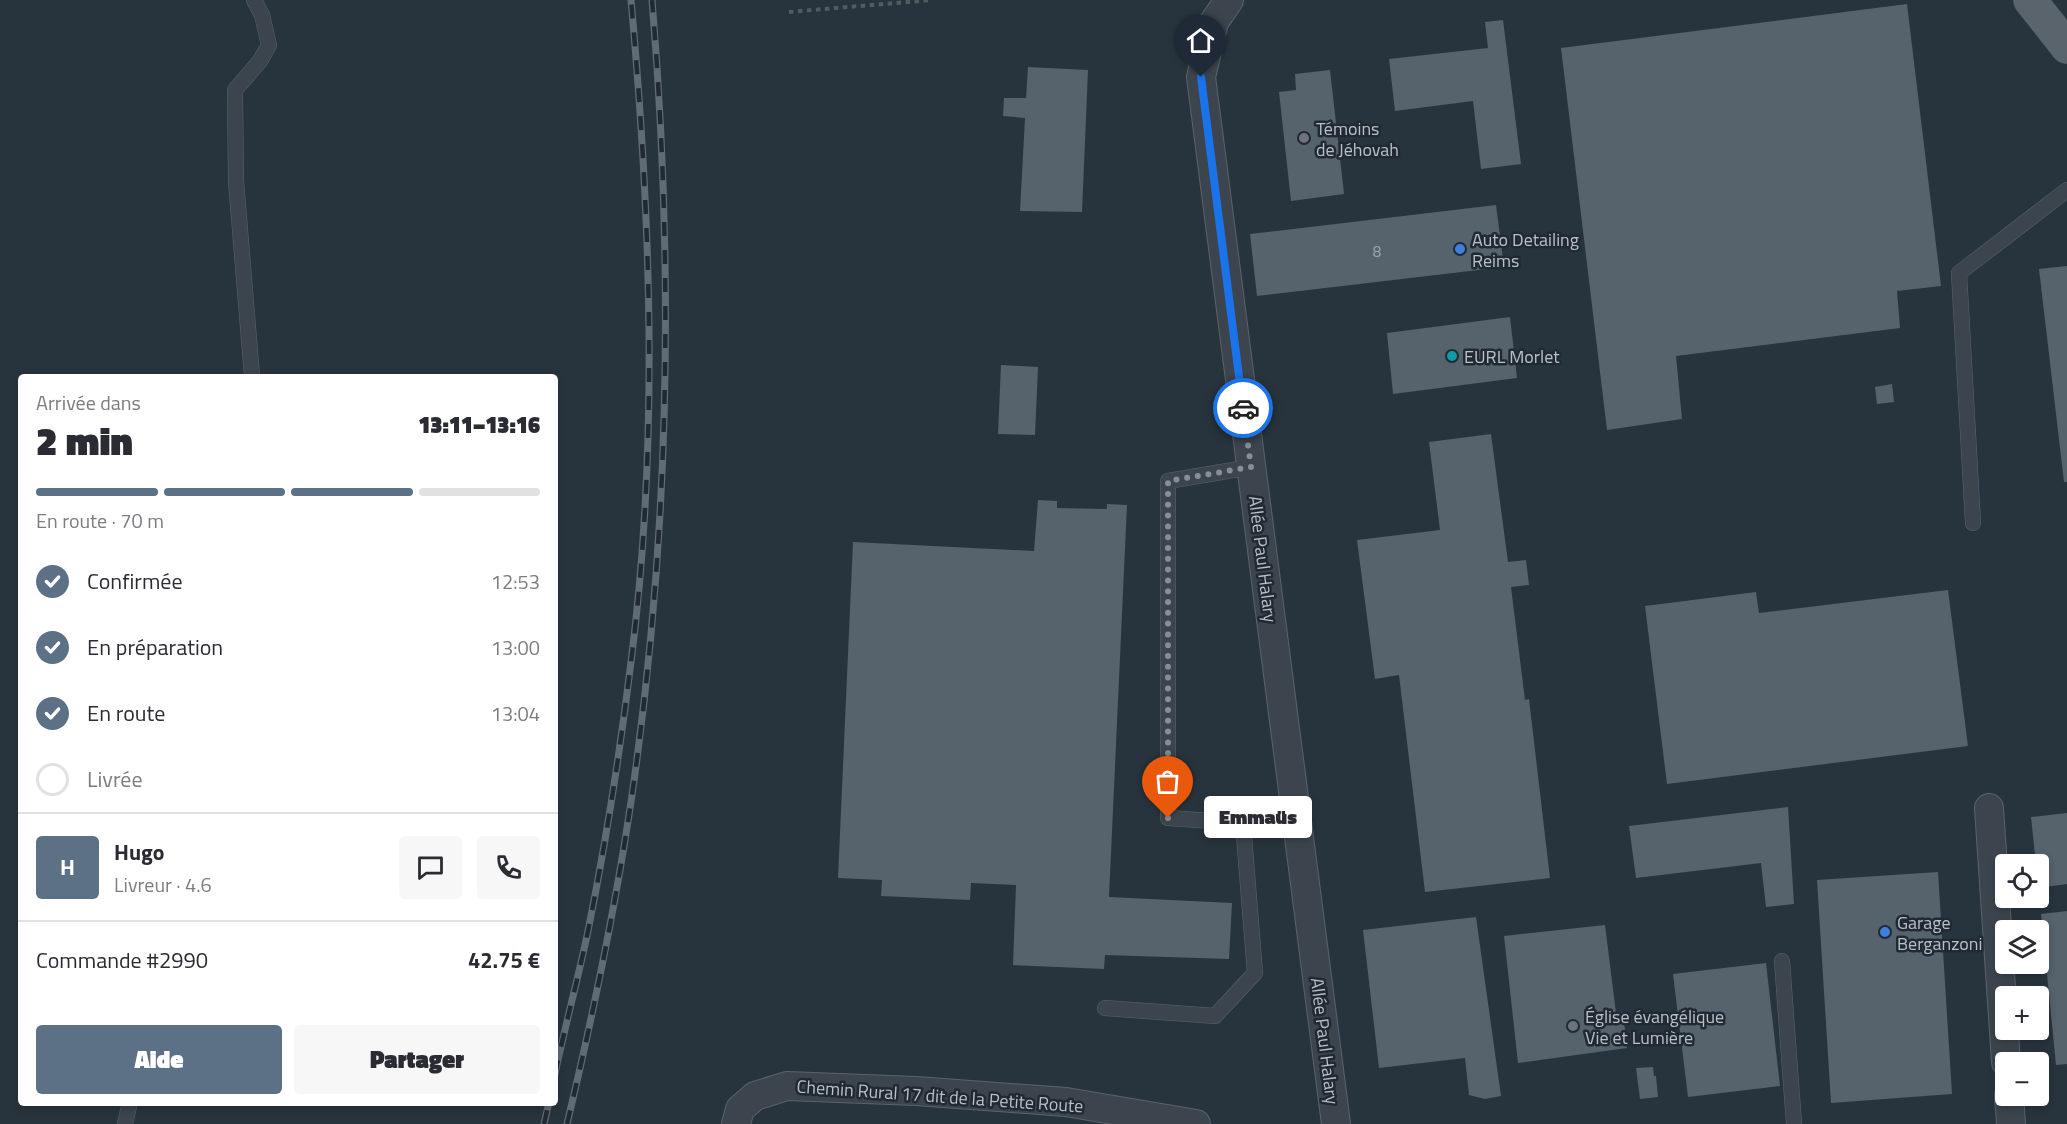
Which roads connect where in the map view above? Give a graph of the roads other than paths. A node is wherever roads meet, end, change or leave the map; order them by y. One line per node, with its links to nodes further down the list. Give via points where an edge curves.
1 (254, 0): 6 (lane, via 269,45 235,90 236,181)
2 (1230, 0): 7 (street, Allée Paul Halary, via 1214,22 1201,77)
3 (2030, 0): 4 (main road)
4 (2067, 46)
5 (2067, 190): 8 (lane, via 1959,273)
6 (252, 374)
7 (1251, 467): 11 (lane, via 1168,481 1168,818 1243,823 1255,973 1215,1016); 18 (street, Allée Paul Halary)
8 (1973, 523)
9 (1989, 808): 12 (street)
10 (1782, 961): 19 (lane)
11 (1105, 1008)
12 (2005, 1052)
13 (129, 1106): 15 (lane)
14 (2010, 1106): 20 (street)
15 (125, 1124)
16 (736, 1124): 17 (street, Chemin Rural 17 dit de la Petite Route, via 740,1109 755,1096 787,1086 1066,1102)
17 (1196, 1124)
18 (1336, 1124)
19 (1794, 1124)
20 (2011, 1124)

